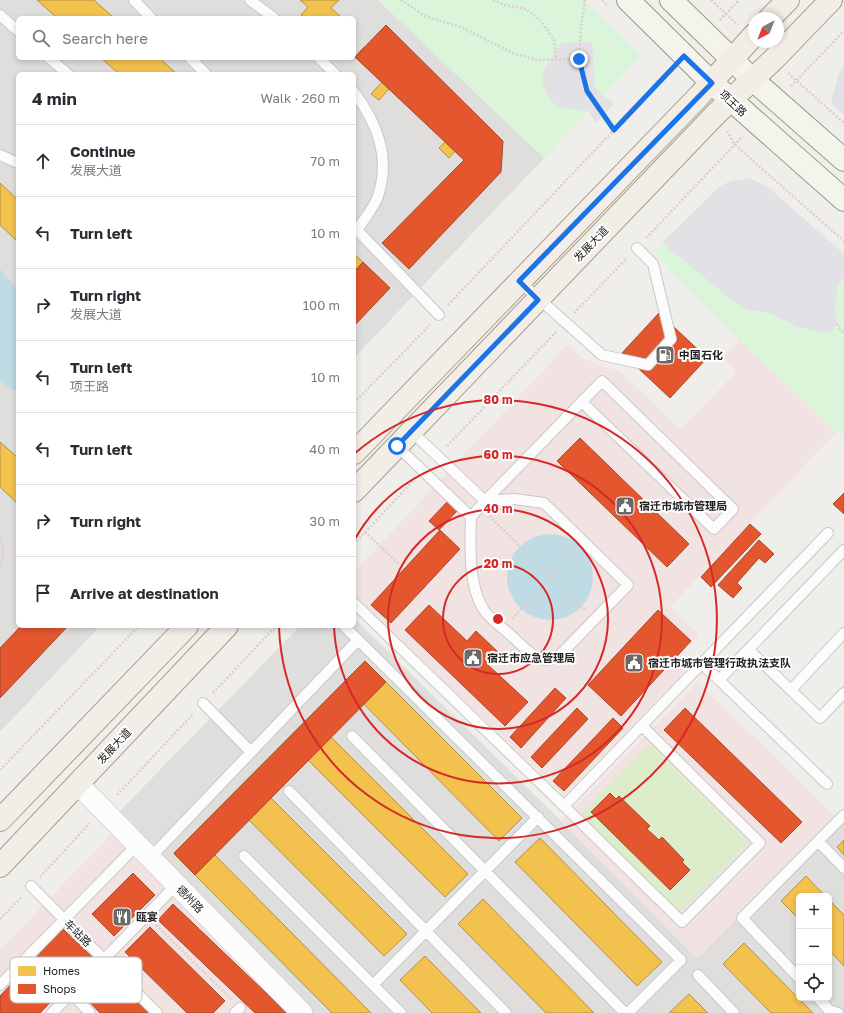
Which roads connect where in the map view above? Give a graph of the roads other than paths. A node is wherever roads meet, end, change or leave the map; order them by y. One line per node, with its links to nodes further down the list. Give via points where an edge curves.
1 (134, 0): 9 (lane)
2 (250, 0): 10 (lane)
3 (628, 0): 21 (main road, 项王路)
4 (670, 0): 16 (main road)
5 (788, 0): 7 (main road)
6 (830, 0): 20 (main road, 发展大道)
7 (776, 12)
8 (0, 15): 11 (lane)
9 (149, 16)
10 (271, 16)
11 (16, 29)
12 (748, 42): 16 (main road)
13 (51, 60): 17 (lane)
14 (192, 60): 18 (lane)
15 (321, 60): 19 (lane)
16 (732, 60): 20 (main road); 21 (main road)
17 (66, 72)
18 (204, 72)
19 (333, 72)
20 (752, 79): 23 (main road, 发展大道); 25 (main road)
21 (712, 83): 23 (main road, 项王路); 30 (main road)
22 (356, 95): 28 (lane, via 379,133 384,172 378,197)
23 (730, 100): 27 (main road, 项王路); 31 (main road, 发展大道)
24 (0, 155): 26 (lane)
25 (844, 160)
26 (16, 162)
27 (844, 200)
28 (356, 229): 32 (lane)
29 (637, 248): 31 (lane, via 653,264 672,339 648,366 602,355)
30 (519, 281): 31 (lane); 35 (main road)
31 (538, 300): 34 (main road, 发展大道)
32 (439, 315)
33 (582, 402): 33 (lane, via 602,381 733,509 714,529); 37 (lane)
34 (404, 438): 36 (main road, 发展大道); 37 (lane, via 437,457); 38 (lane, via 423,471)
35 (356, 451)
36 (356, 489)
37 (482, 504): 38 (lane); 38 (lane, via 514,499 544,503 628,585 558,658 548,661 536,658 486,612 482,604 477,593 470,554)
38 (471, 517)
39 (828, 533): 48 (lane)
40 (844, 550): 47 (lane)
41 (356, 605): 59 (lane)
42 (185, 628): 62 (main road)
43 (225, 628): 56 (main road, 发展大道)
44 (346, 628): 46 (lane)
45 (844, 633): 50 (lane)
46 (358, 640): 55 (lane); 61 (lane)
47 (749, 650): 49 (lane); 50 (lane)
48 (702, 664): 49 (lane); 53 (lane)
49 (718, 680): 57 (lane)
50 (791, 690): 51 (lane, via 820,718)
51 (844, 692)
52 (203, 703): 55 (lane)
53 (642, 726): 59 (lane); 59 (lane, via 760,843 682,922)
54 (352, 736): 68 (lane)
55 (251, 752): 64 (lane)
56 (78, 784): 64 (street, 德州路); 66 (main road, 发展大道)
57 (827, 784)
58 (289, 791): 72 (lane)
59 (564, 806)
60 (844, 815): 63 (lane)
61 (538, 817): 68 (lane); 91 (lane, via 681,960)
62 (0, 820)
63 (818, 841): 67 (lane); 77 (lane, via 742,918)
64 (143, 851): 69 (street, 德州路); 71 (lane)
65 (244, 856): 80 (lane)
66 (0, 866)
67 (844, 868)
68 (485, 871): 72 (lane); 91 (lane)
69 (176, 885): 75 (lane); 88 (street, 德州路)
70 (31, 886): 71 (lane, 车站路)
71 (64, 919): 73 (lane); 74 (lane, 车站路)
72 (426, 930): 80 (lane); 90 (lane)
73 (27, 957)
74 (102, 957)
75 (106, 957)
76 (10, 975): 79 (lane)
77 (796, 975)
78 (698, 976): 92 (lane)
79 (0, 985)
80 (373, 985): 89 (lane)
81 (142, 998): 87 (lane, 车站路)
82 (821, 1001): 93 (lane, via 830,1010)
83 (62, 1003): 85 (lane)
84 (80, 1003): 86 (lane)
85 (52, 1013)
86 (90, 1013)
87 (157, 1013)
88 (302, 1013)
89 (401, 1013)
90 (506, 1013)
91 (627, 1013)
92 (734, 1013)
93 (838, 1013)

